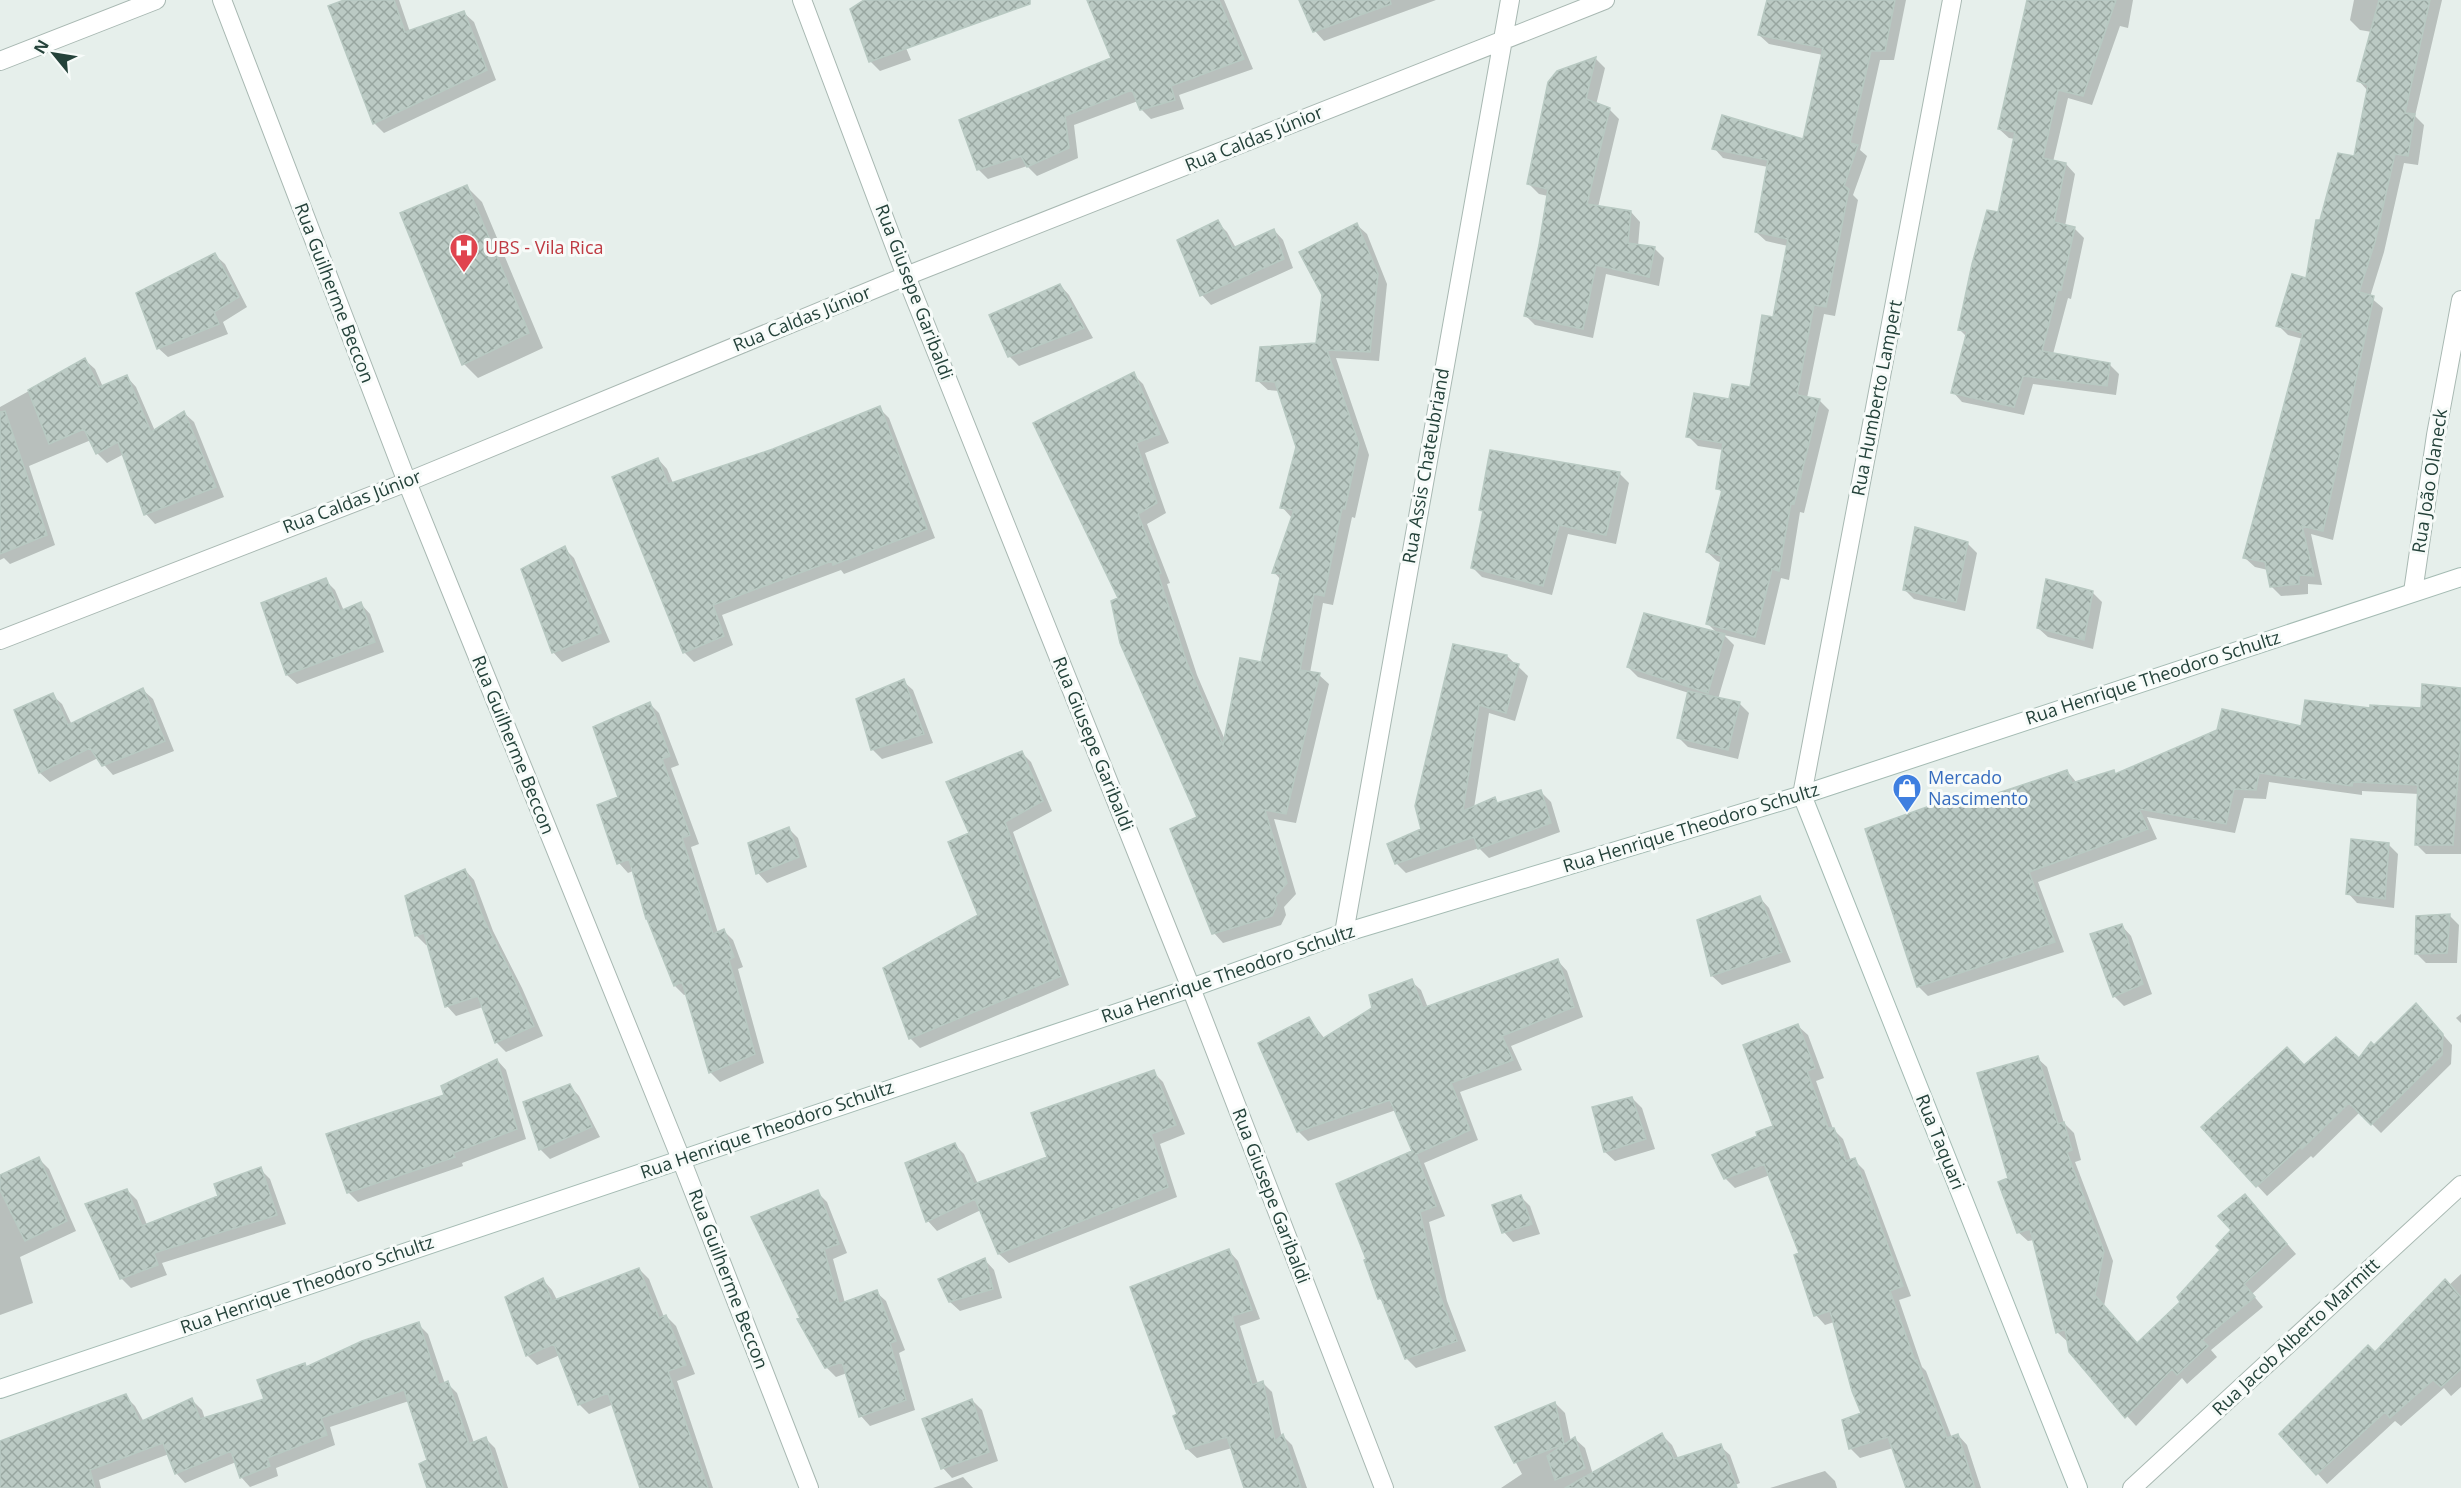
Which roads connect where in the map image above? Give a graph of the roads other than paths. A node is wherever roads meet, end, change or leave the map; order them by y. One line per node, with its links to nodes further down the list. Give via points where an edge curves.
1 (156, 0): 8 (street)
2 (222, 0): 11 (street, Rua Guilherme Beccon)
3 (802, 0): 9 (street, Rua Giusepe Garibaldi)
4 (1510, 0): 7 (street, Rua Assis Chateubriand)
5 (1605, 0): 7 (street, Rua Caldas Júnior)
6 (1952, 0): 15 (street, Rua Humberto Lampert)
7 (1501, 41): 9 (street, Rua Caldas Júnior); 16 (street, Rua Assis Chateubriand)
8 (0, 61)
9 (906, 276): 11 (street, Rua Caldas Júnior); 17 (street, Rua Giusepe Garibaldi)
10 (2461, 300): 13 (street, Rua João Olaneck)
11 (407, 482): 14 (street, Rua Caldas Júnior); 18 (street, Rua Guilherme Beccon)
12 (2461, 577): 13 (street, Rua Henrique Theodoro Schultz)
13 (2413, 592): 15 (street, Rua Henrique Theodoro Schultz)
14 (0, 640)
15 (1802, 795): 16 (street, Rua Henrique Theodoro Schultz); 23 (street, Rua Taquari)
16 (1344, 933): 17 (street, Rua Henrique Theodoro Schultz)
17 (1191, 988): 18 (street, Rua Henrique Theodoro Schultz); 22 (street, Rua Giusepe Garibaldi)
18 (681, 1159): 20 (street, Rua Henrique Theodoro Schultz); 21 (street, Rua Guilherme Beccon)
19 (2461, 1185): 24 (street, Rua Jacob Alberto Marmitt)
20 (0, 1389)
21 (809, 1488)
22 (1384, 1488)
23 (2078, 1488)
24 (2132, 1488)

